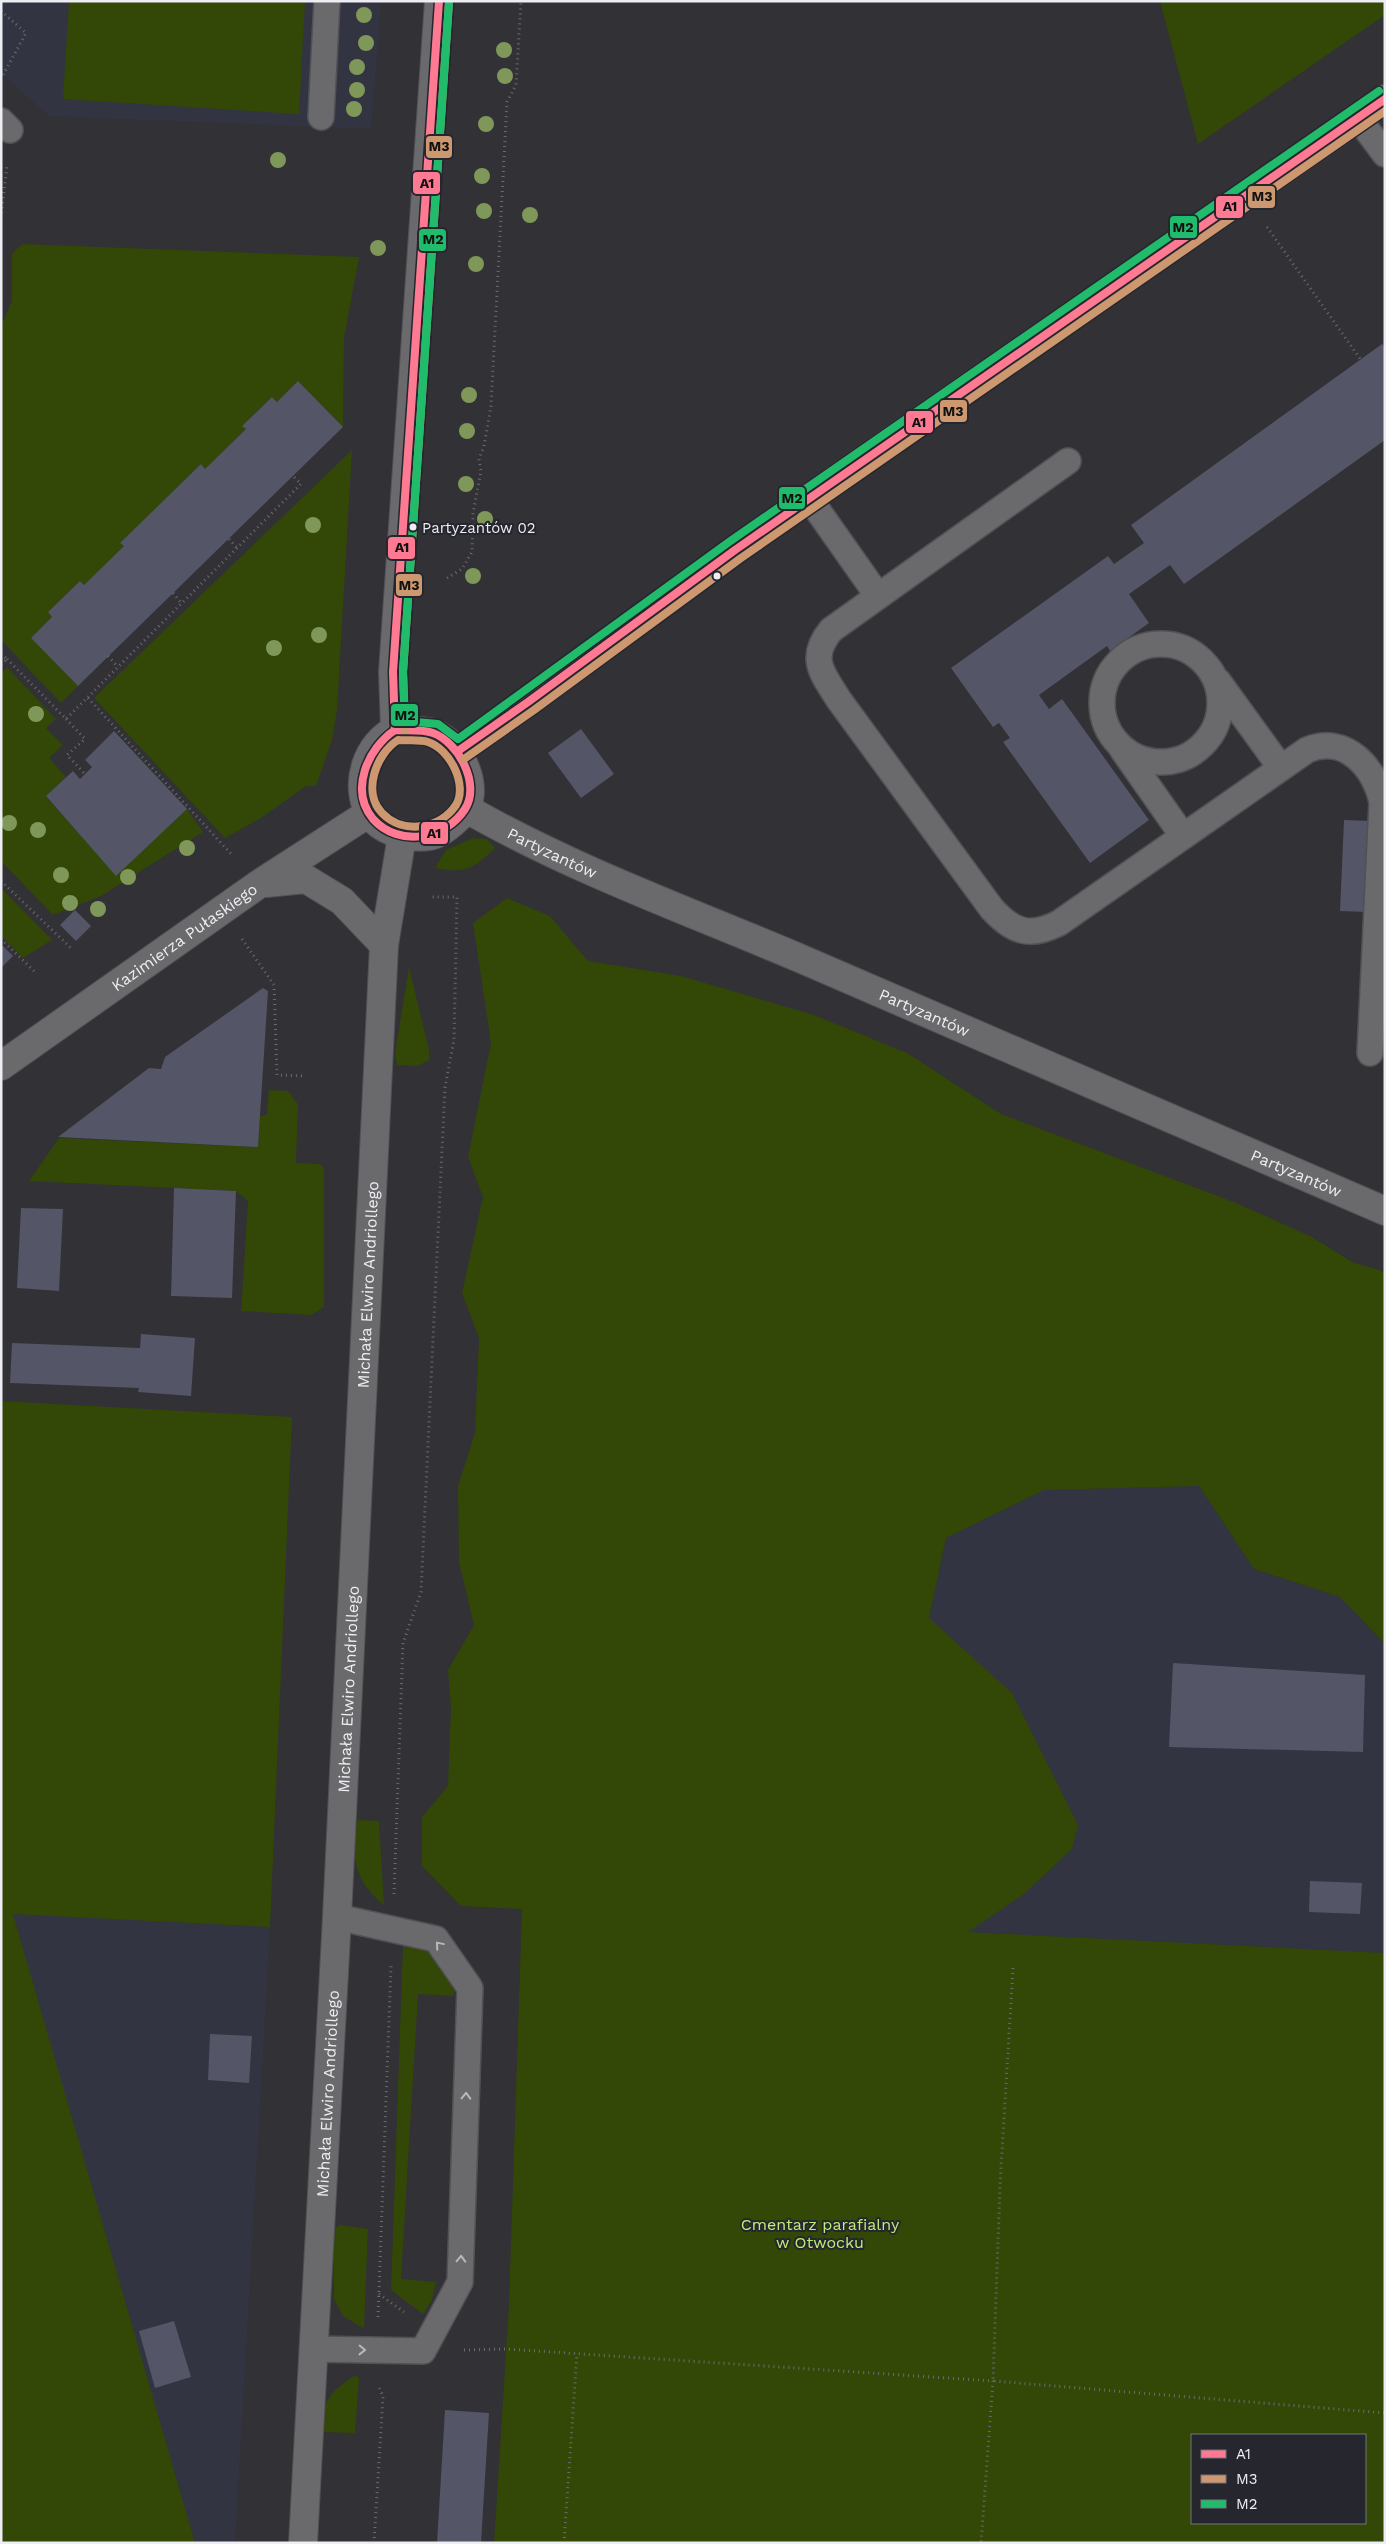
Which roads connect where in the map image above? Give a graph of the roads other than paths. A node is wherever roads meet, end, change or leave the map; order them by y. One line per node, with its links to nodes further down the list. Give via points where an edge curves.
1 (327, 1): 4 (lane)
2 (440, 1): 11 (street, via 393,672)
3 (1385, 99): 5 (street)
4 (321, 117)
5 (1358, 118): 6 (lane); 8 (street)
6 (1385, 154)
7 (1068, 460): 9 (lane)
8 (809, 498): 9 (lane); 13 (street)
9 (878, 596): 18 (lane, via 831,630 819,651 818,666 839,700 1000,918 1024,931 1046,930)
10 (1210, 671): 12 (lane, via 1218,688 1218,716 1211,734 1198,749 1180,758 1160,762 1131,754); 12 (lane, via 1190,652 1172,645 1154,644 1127,654 1109,675 1103,694 1103,714); 14 (lane)
11 (395, 730): 13 (street, via 434,734); 16 (street, via 383,736 364,770 363,791)
12 (1116, 741): 18 (lane)
13 (458, 752): 15 (street, via 470,779)
14 (1281, 768): 18 (lane); 21 (lane, via 1307,750 1334,746 1362,760 1379,789 1382,802)
15 (467, 809): 17 (street, via 453,824 431,836); 23 (street, Partyzantów, via 517,838 578,866)
16 (369, 813): 17 (street, via 384,827); 19 (street, Kazimierza Pułaskiego)
17 (402, 836): 20 (street, Michała Elwiro Andriollego)
18 (1183, 836)
19 (259, 884): 20 (street, via 306,879 342,901); 22 (street, Kazimierza Pułaskiego)
20 (384, 945): 24 (street, Michała Elwiro Andriollego)
21 (1370, 1053)
22 (1, 1066)
23 (1385, 1211)
24 (337, 1917): 25 (street, Michała Elwiro Andriollego); 25 (lane, one-way to 24, via 423,2351 460,2282 470,1988 436,1938)
25 (313, 2349): 26 (street, Michała Elwiro Andriollego)
26 (303, 2543)

